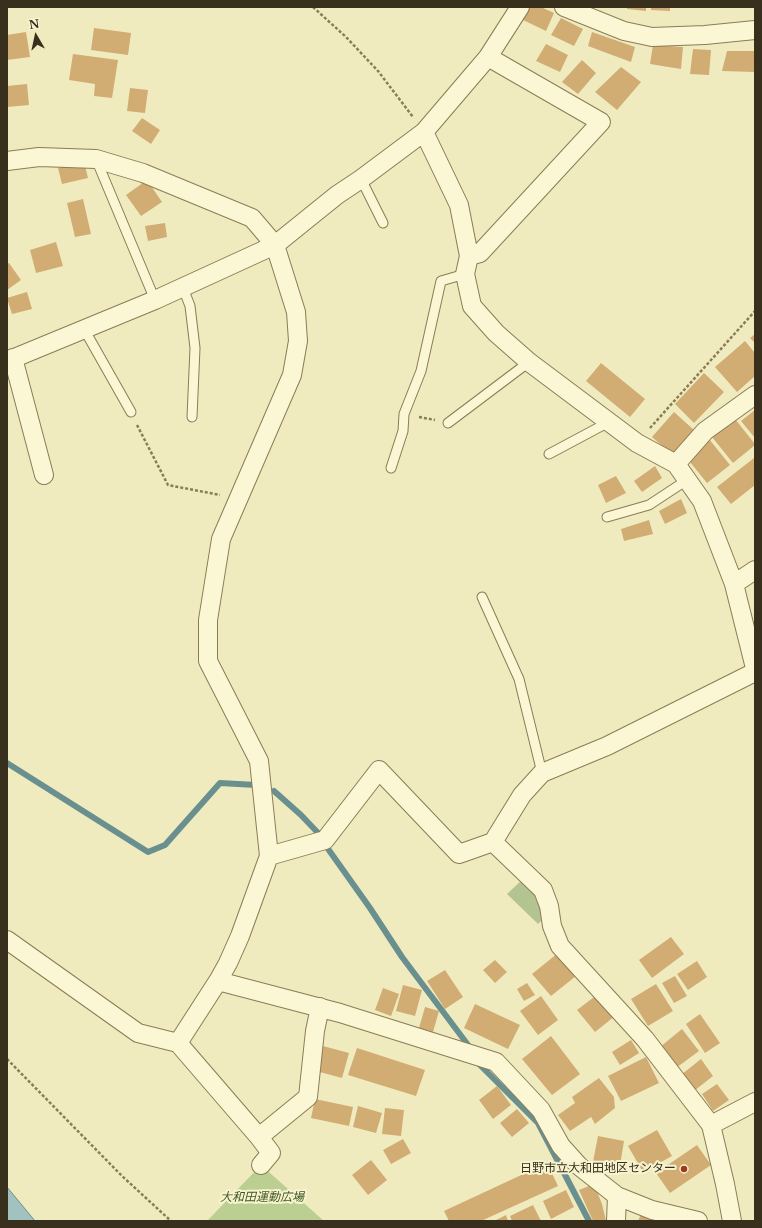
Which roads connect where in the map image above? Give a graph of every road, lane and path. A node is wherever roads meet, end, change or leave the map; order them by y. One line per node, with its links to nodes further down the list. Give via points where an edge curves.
1 (313, 7): 6 (path, via 378,71)
2 (520, 7): 5 (street)
3 (564, 7): 4 (street, via 624,31 652,37)
4 (755, 30)
5 (488, 57): 6 (street); 12 (street, via 601,122 480,253)
6 (424, 132): 9 (street); 12 (street, via 459,205)
7 (96, 159): 8 (street, via 39,157); 11 (street, via 143,173 252,218); 15 (lane)
8 (7, 161)
9 (361, 179): 10 (lane); 11 (street)
10 (383, 223)
11 (275, 245): 14 (street); 32 (street, via 296,312 298,341 292,375)
12 (469, 256): 13 (street)
13 (465, 274): 19 (street, via 472,306 496,333); 22 (lane, via 441,280 421,371)
14 (183, 288): 15 (street); 23 (lane, via 190,306 195,348)
15 (155, 300): 17 (street)
16 (755, 311): 26 (path)
17 (84, 328): 18 (street); 21 (lane)
18 (10, 359): 30 (street)
19 (529, 362): 24 (street); 25 (lane)
20 (755, 394): 28 (street, via 704,431)
21 (131, 412): 32 (path, via 168,485)
22 (404, 414): 25 (path); 29 (lane, via 403,431)
23 (192, 417)
24 (609, 422): 26 (street); 27 (lane)
25 (448, 423)
26 (637, 443): 28 (street)
27 (549, 454)
28 (676, 464): 31 (street)
29 (391, 468)
30 (44, 475)
31 (687, 480): 33 (lane, via 650,505); 35 (street, via 702,501)
32 (239, 499): 41 (street, via 221,539 208,620 208,661 260,761)
33 (607, 517)
34 (755, 570): 35 (street)
35 (734, 584): 37 (street)
36 (482, 597): 39 (lane, via 519,679)
37 (755, 668)
38 (755, 672): 39 (street, via 607,746)
39 (542, 773): 40 (street, via 522,795)
40 (494, 842): 41 (street, via 459,854 379,770 326,840); 48 (street, via 543,890 560,946 645,1039)
41 (270, 856): 43 (street, via 240,936)
42 (7, 940): 45 (street, via 138,1033)
43 (218, 980): 44 (street); 45 (street)
44 (320, 1007): 49 (street, via 308,1097); 51 (street, via 496,1062 541,1110 561,1146 579,1166)
45 (178, 1043): 49 (street)
46 (7, 1059): 52 (path, via 122,1176)
47 (755, 1102): 48 (street)
48 (711, 1125): 55 (street)
49 (259, 1137): 50 (street, via 271,1153)
50 (261, 1165)
51 (617, 1196): 53 (street); 54 (street, via 652,1210)
52 (171, 1221)
53 (616, 1221)
54 (698, 1221)
55 (732, 1221)

